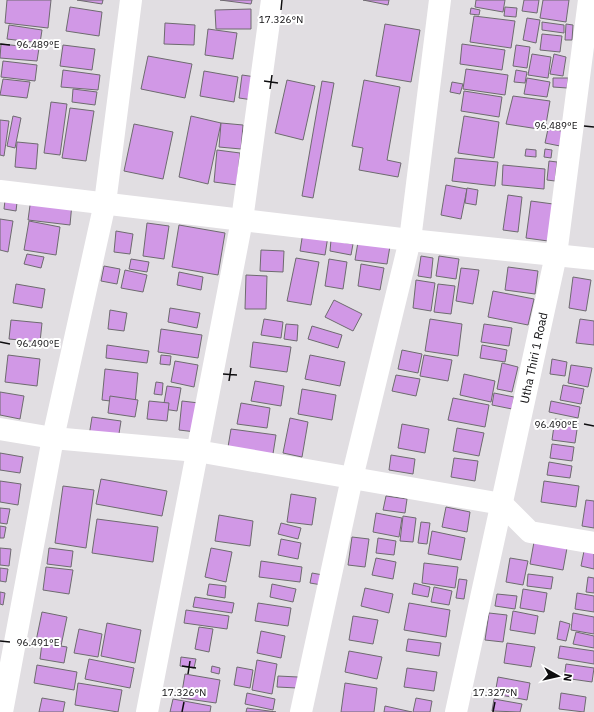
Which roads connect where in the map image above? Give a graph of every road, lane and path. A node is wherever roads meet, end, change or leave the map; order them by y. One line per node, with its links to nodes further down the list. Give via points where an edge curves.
1 (131, 0): 6 (street)
2 (272, 0): 7 (street)
3 (440, 0): 8 (street)
4 (589, 0): 9 (street, Utha Thiri 1 Road)
5 (0, 191): 6 (street)
6 (105, 203): 7 (street); 12 (street)
7 (242, 220): 8 (street); 13 (street)
8 (410, 240): 9 (street); 14 (street)
9 (556, 255): 10 (street); 15 (street, Utha Thiri 1 Road)
10 (594, 259)
11 (0, 429): 12 (street)
12 (53, 438): 13 (street); 17 (street)
13 (197, 451): 14 (street); 18 (street)
14 (352, 478): 15 (street); 19 (street)
15 (502, 504): 16 (street, via 530,532); 20 (street, Utha Thiri 1 Road)
16 (594, 543)
17 (2, 712)
18 (148, 712)
19 (301, 712)
20 (456, 712)

